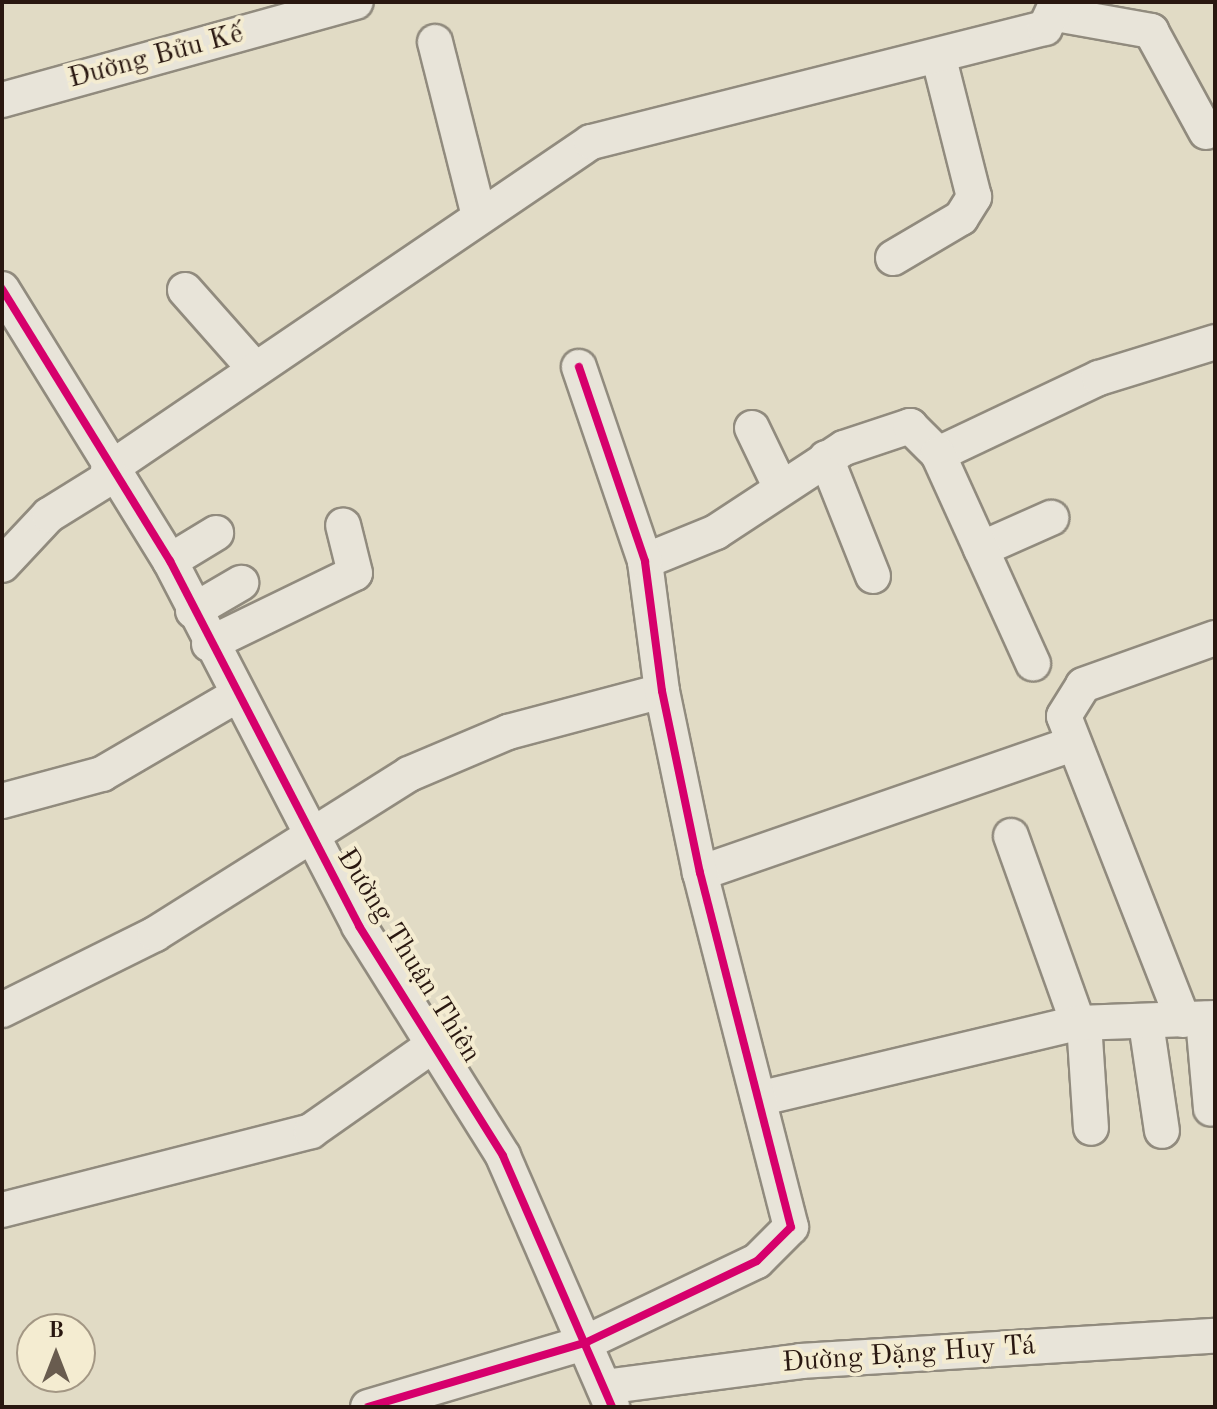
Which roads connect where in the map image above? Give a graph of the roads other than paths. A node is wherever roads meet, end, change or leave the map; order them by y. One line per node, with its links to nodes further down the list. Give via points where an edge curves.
1 (356, 2): 5 (street, Đường Bửu Kế)
2 (1056, 8): 4 (street, via 1045,28); 6 (street, via 1151,31)
3 (435, 42): 7 (street)
4 (939, 59): 7 (street, via 591,142); 8 (street, via 973,184 972,207)
5 (2, 100)
6 (1206, 132)
7 (479, 216): 13 (street)
8 (893, 258)
9 (2, 289): 17 (street, Đường Thuận Thiên)
10 (185, 290): 13 (street)
11 (1215, 342): 15 (street, via 1099,378)
12 (579, 367): 24 (street)
13 (255, 369): 17 (street)
14 (752, 428): 18 (street)
15 (938, 454): 16 (street, via 910,426); 22 (street)
16 (826, 458): 18 (street); 26 (street)
17 (110, 473): 23 (street, Đường Thuận Thiên); 25 (street, via 49,515)
18 (779, 484): 24 (street, via 716,532)
19 (1051, 518): 22 (street)
20 (343, 525): 30 (street, via 355,573)
21 (216, 533): 23 (street)
22 (981, 549): 31 (street)
23 (170, 561): 28 (street, Đường Thuận Thiên)
24 (645, 561): 32 (street)
25 (2, 565)
26 (873, 576)
27 (241, 583): 28 (street)
28 (193, 611): 30 (street, Đường Thuận Thiên)
29 (1215, 638): 34 (street, via 1083,685 1064,716)
30 (209, 644): 33 (street, Đường Thuận Thiên)
31 (1033, 663)
32 (662, 691): 36 (street, via 508,732 409,774); 38 (street)
33 (234, 697): 35 (street, via 102,774); 36 (street, Đường Thuận Thiên)
34 (1073, 744): 38 (street); 40 (street)
35 (2, 801)
36 (309, 835): 39 (street, via 155,934); 43 (street, Đường Thuận Thiên)
37 (1011, 836): 41 (street)
38 (700, 873): 44 (street)
39 (2, 1010)
40 (1200, 1019): 42 (street); 45 (street)
41 (1081, 1023): 42 (street); 44 (street); 46 (street)
42 (1146, 1023): 47 (street)
43 (435, 1044): 48 (street, via 311,1131); 50 (street, Đường Thuận Thiên, via 503,1156)
44 (762, 1098): 50 (street, via 791,1227 757,1261)
45 (1211, 1109)
46 (1091, 1128)
47 (1162, 1131)
48 (2, 1210)
49 (1215, 1336): 51 (street, Đường Đặng Huy Tá, via 801,1361)
50 (587, 1342): 51 (street, Đường Thuận Thiên); 52 (street)
51 (608, 1397)
52 (368, 1407)

